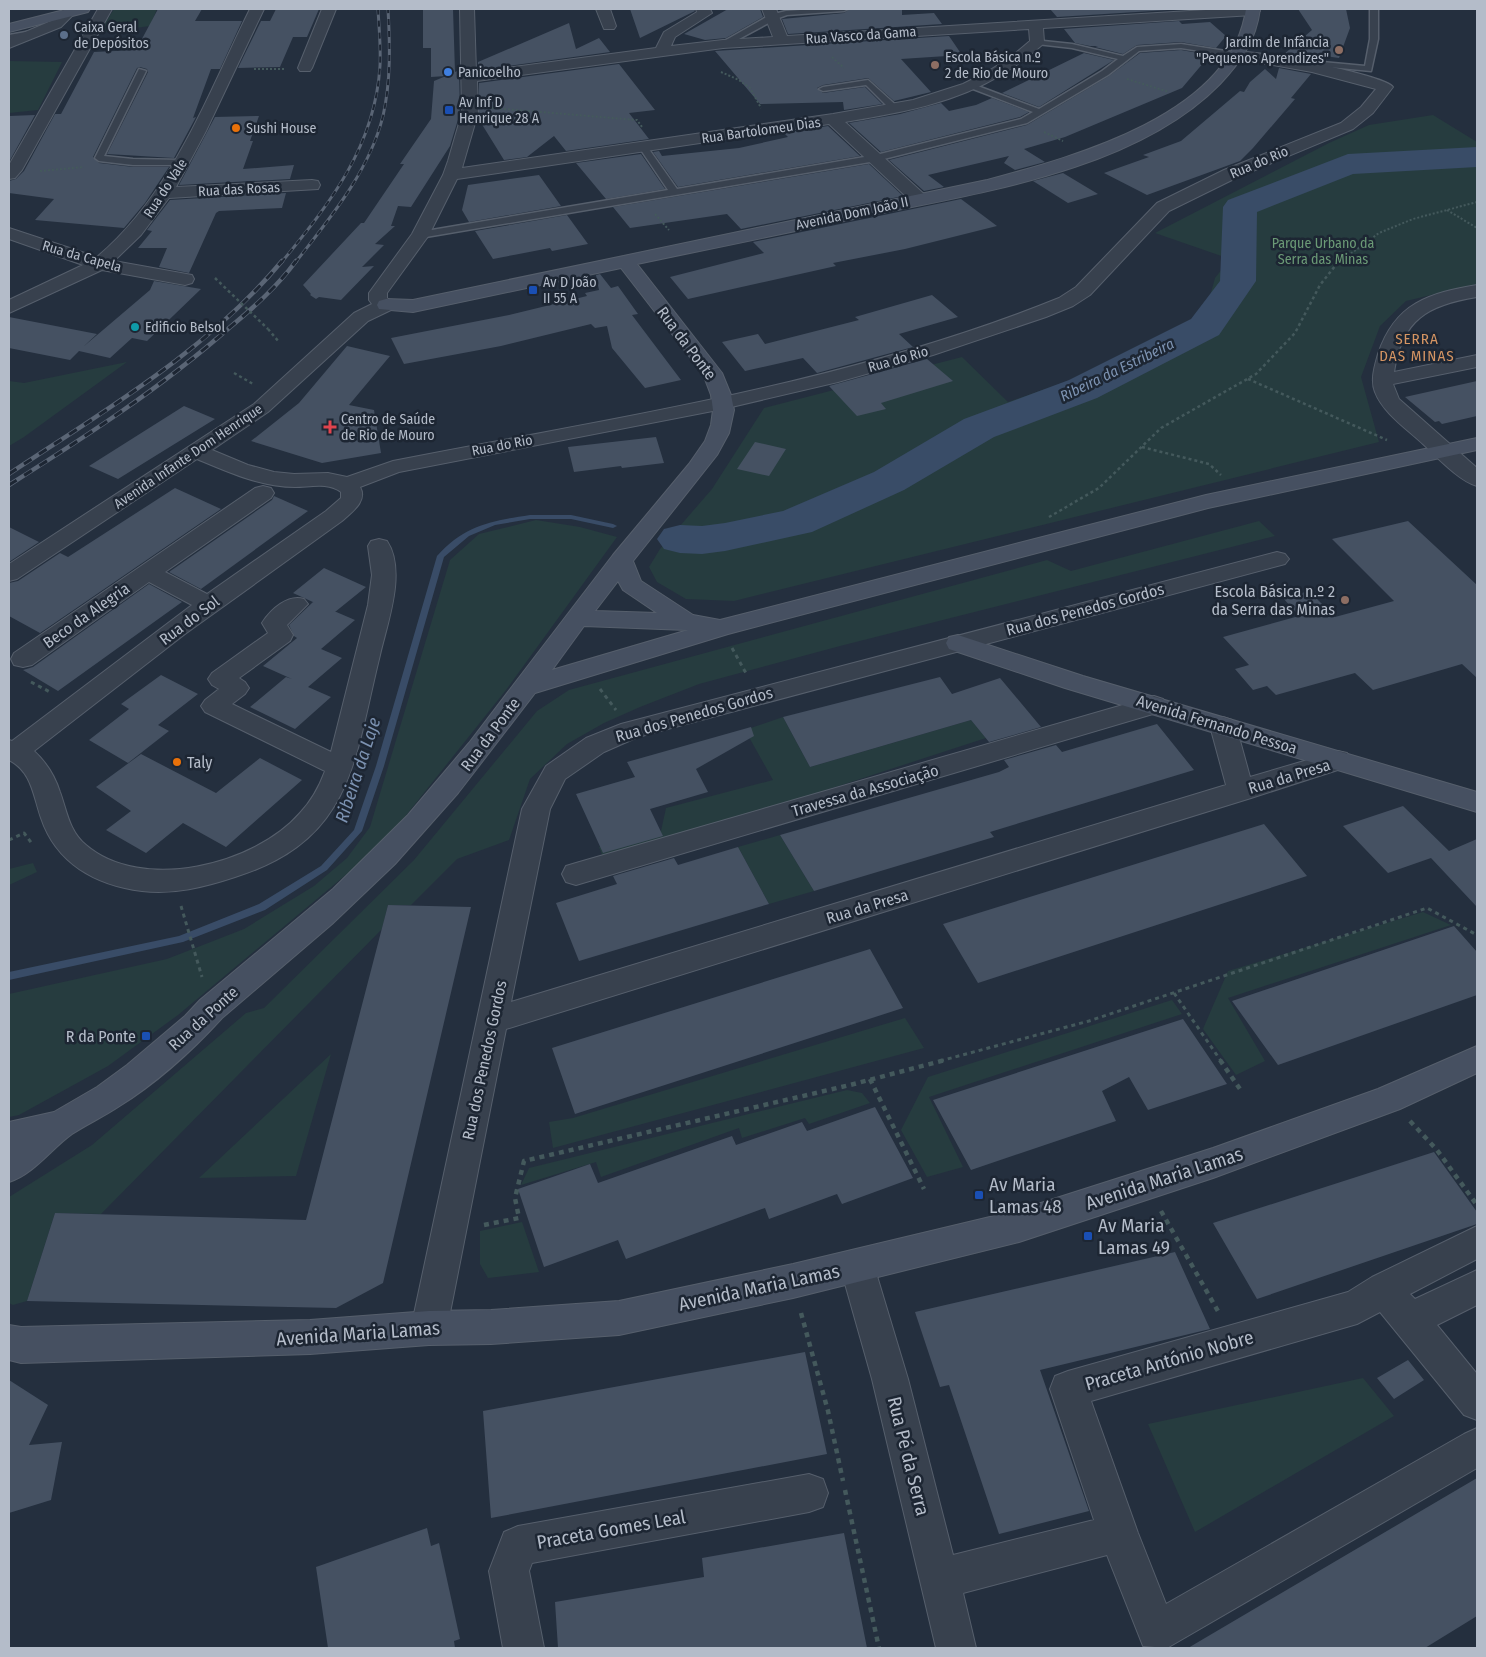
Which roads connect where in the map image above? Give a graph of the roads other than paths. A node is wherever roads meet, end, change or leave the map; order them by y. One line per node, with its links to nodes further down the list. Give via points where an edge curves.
1 (82, 9): 11 (street)
2 (105, 9): 37 (street)
3 (257, 9): 36 (street, Rua do Vale)
4 (329, 9): 26 (street)
5 (467, 9): 28 (street)
6 (603, 9): 14 (street)
7 (703, 9): 22 (street, via 705,13 669,34)
8 (844, 9): 12 (lane)
9 (1374, 9): 25 (lane, via 1374,38 1368,69)
10 (1253, 10): 13 (street, Rua Vasco da Gama); 23 (street, Avenida Dom João II, via 1248,36)
11 (64, 11): 15 (street); 16 (street, via 56,24)
12 (771, 13): 18 (street); 21 (lane)
13 (1036, 25): 18 (street, Rua Vasco da Gama); 19 (street)
14 (608, 26)
15 (9, 28)
16 (41, 31): 17 (lane); 20 (street)
17 (9, 37)
18 (782, 40): 21 (street, Rua Vasco da Gama)
19 (1037, 42): 24 (lane, via 1072,46); 29 (street, Rua Bartolomeu Dias, via 1020,59)
20 (9, 44)
21 (722, 44): 22 (street, Rua Vasco da Gama)
22 (662, 51): 28 (street, Rua Vasco da Gama)
23 (1238, 55): 24 (lane, via 1181,46 1137,49); 25 (street, Rua do Rio); 42 (street, Avenida Dom João II, via 1209,90 1178,113 1132,138 1057,167)
24 (1122, 58): 32 (lane)
25 (1270, 58): 53 (street, Rua do Rio, via 1385,88 1367,110 1347,126 1230,174 1163,208 1083,291 1066,302 926,351)
26 (306, 68)
27 (142, 72): 36 (lane, via 99,158)
28 (471, 77): 38 (street, via 470,113)
29 (972, 87): 31 (street, Rua Bartolomeu Dias); 32 (lane)
30 (823, 89): 31 (lane, via 868,82)
31 (895, 109): 33 (street, Rua Bartolomeu Dias)
32 (1040, 112): 35 (lane, via 1024,121)
33 (833, 119): 34 (street, Rua Bartolomeu Dias); 35 (street)
34 (649, 146): 38 (street, Rua Bartolomeu Dias); 40 (lane)
35 (876, 158): 40 (lane); 42 (street)
36 (182, 163): 41 (street, Rua do Vale)
37 (9, 174)
38 (451, 175): 44 (street)
39 (312, 185): 41 (street, Rua das Rosas)
40 (675, 192): 44 (lane)
41 (165, 193): 46 (street, Rua do Vale, via 142,223)
42 (919, 199): 45 (street, Avenida Dom João II)
43 (9, 233): 46 (street, Rua da Capela)
44 (420, 235): 49 (street, via 378,293 378,300)
45 (625, 261): 49 (street, Avenida Dom João II, via 413,306); 53 (street, Rua da Ponte, via 712,373)
46 (100, 264): 47 (street, Rua da Capela); 50 (street, Rua do Vale)
47 (185, 279)
48 (1477, 291): 52 (street, via 1425,304 1408,319 1390,344)
49 (386, 305): 55 (street, Avenida Infante Dom Henrique, via 361,317 261,408)
50 (9, 307)
51 (1477, 361): 52 (street)
52 (1383, 380): 56 (street, via 1390,402)
53 (723, 403): 58 (street, Rua do Rio, via 393,467); 62 (street, Rua da Ponte, via 724,415 713,444)
54 (1477, 444): 56 (street)
55 (198, 452): 58 (street, via 238,470 259,475 288,480 328,480); 64 (street, Avenida Infante Dom Henrique)
56 (1433, 454): 57 (street); 69 (street, via 1242,494)
57 (1477, 479)
58 (347, 485): 66 (street, Rua do Sol, via 352,497 342,508)
59 (263, 493): 63 (street, Beco da Alegria)
60 (379, 546): 77 (street, via 384,561 381,598)
61 (1278, 559): 70 (street, Rua dos Penedos Gordos)
62 (621, 560): 67 (street, Rua da Ponte); 68 (street, via 631,585)
63 (148, 572): 66 (street); 71 (street, Beco da Alegria)
64 (9, 574)
65 (296, 604): 77 (street, via 274,623 281,636 221,679 236,688 214,706)
66 (208, 605): 75 (street, Rua do Sol)
67 (578, 618): 68 (street); 72 (street, Rua da Ponte)
68 (688, 622): 69 (street)
69 (721, 628): 72 (street)
70 (958, 643): 73 (street, Avenida Fernando Pessoa); 81 (street, Rua dos Penedos Gordos, via 630,730 594,745 555,773 536,809)
71 (23, 659)
72 (525, 688): 83 (street, Rua da Ponte, via 424,817 348,893 138,1075)
73 (1154, 705): 74 (street, Avenida Fernando Pessoa); 80 (street, Travessa da Associação)
74 (1223, 726): 76 (street, Avenida Fernando Pessoa); 78 (street, Rua da Presa)
75 (12, 750): 77 (street, via 31,764 43,780 56,822 65,841 76,853 118,875 164,881 208,876 270,851 313,818 326,801)
76 (1338, 760): 78 (street, Rua da Presa); 79 (street, Avenida Fernando Pessoa)
77 (340, 767)
78 (1241, 791): 81 (street, Rua da Presa)
79 (1477, 802)
80 (576, 874)
81 (492, 1020): 91 (street, Rua dos Penedos Gordos)
82 (1477, 1059): 87 (street, Avenida Maria Lamas, via 1389,1099 1213,1163 1019,1226)
83 (61, 1124): 84 (street); 85 (street)
84 (9, 1136)
85 (9, 1167)
86 (1477, 1242): 89 (street, Praceta António Nobre)
87 (857, 1266): 91 (street, Avenida Maria Lamas, via 619,1318); 97 (street, Rua Pé da Serra, via 890,1379)
88 (1477, 1287): 90 (street)
89 (1384, 1289): 90 (street); 96 (street, Praceta António Nobre, via 1357,1307 1068,1389)
90 (1410, 1320): 93 (street)
91 (429, 1328): 92 (street, Avenida Maria Lamas, via 271,1339)
92 (9, 1343)
93 (1477, 1402)
94 (1477, 1447): 96 (street, Praceta António Nobre, via 1157,1632)
95 (809, 1493): 98 (street, Praceta Gomes Leal, via 518,1546 509,1571)
96 (1118, 1533): 97 (street)
97 (940, 1579): 99 (street, Rua Pé da Serra)
98 (523, 1648)
99 (956, 1648)

